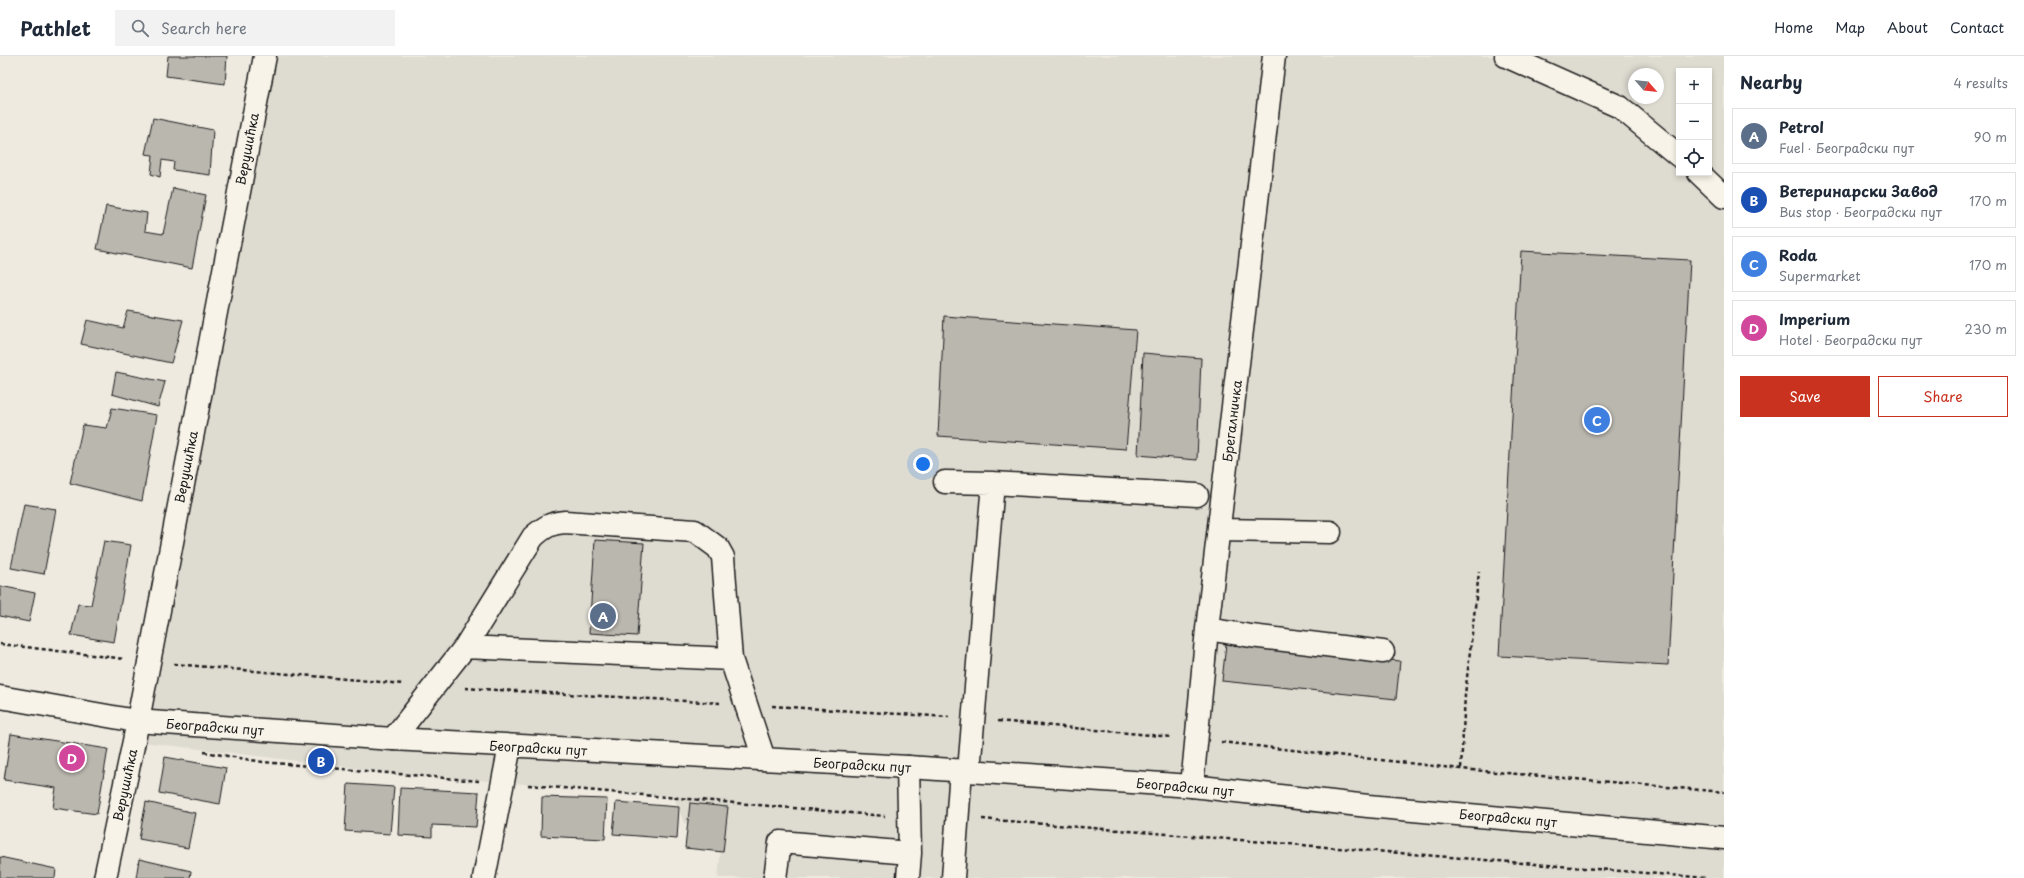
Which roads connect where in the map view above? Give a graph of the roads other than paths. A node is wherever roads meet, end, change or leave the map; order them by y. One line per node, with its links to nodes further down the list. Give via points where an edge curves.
1 (265, 56): 15 (street, Верушићка)
2 (1274, 56): 8 (street, Брегалничка)
3 (1506, 56): 4 (street, via 1620,107)
4 (1676, 154)
5 (945, 482): 6 (street)
6 (993, 483): 7 (street); 20 (street, via 973,719)
7 (1197, 495)
8 (1219, 530): 9 (street); 10 (street, Брегалничка)
9 (1330, 532)
10 (1207, 629): 12 (street); 21 (street, Брегалничка)
11 (465, 647): 13 (street); 13 (street, via 533,537 544,526 553,522 565,522 695,531 707,538 718,548 723,558); 16 (street)
12 (1383, 652)
13 (731, 659): 18 (street)
14 (0, 697): 15 (street, Београдски пут)
15 (136, 722): 16 (street, Београдски пут); 24 (street, Верушићка)
16 (393, 739): 17 (street, Београдски пут)
17 (510, 746): 18 (street, Београдски пут); 25 (street)
18 (764, 759): 19 (street, Београдски пут)
19 (908, 767): 20 (street, Београдски пут); 23 (street)
20 (965, 771): 21 (street, Београдски пут); 28 (street)
21 (1192, 786): 22 (street, Београдски пут, via 1368,806)
22 (1724, 838)
23 (910, 853): 26 (street, via 780,842); 27 (street)
24 (105, 878)
25 (484, 878)
26 (775, 878)
27 (908, 878)
28 (953, 878)

